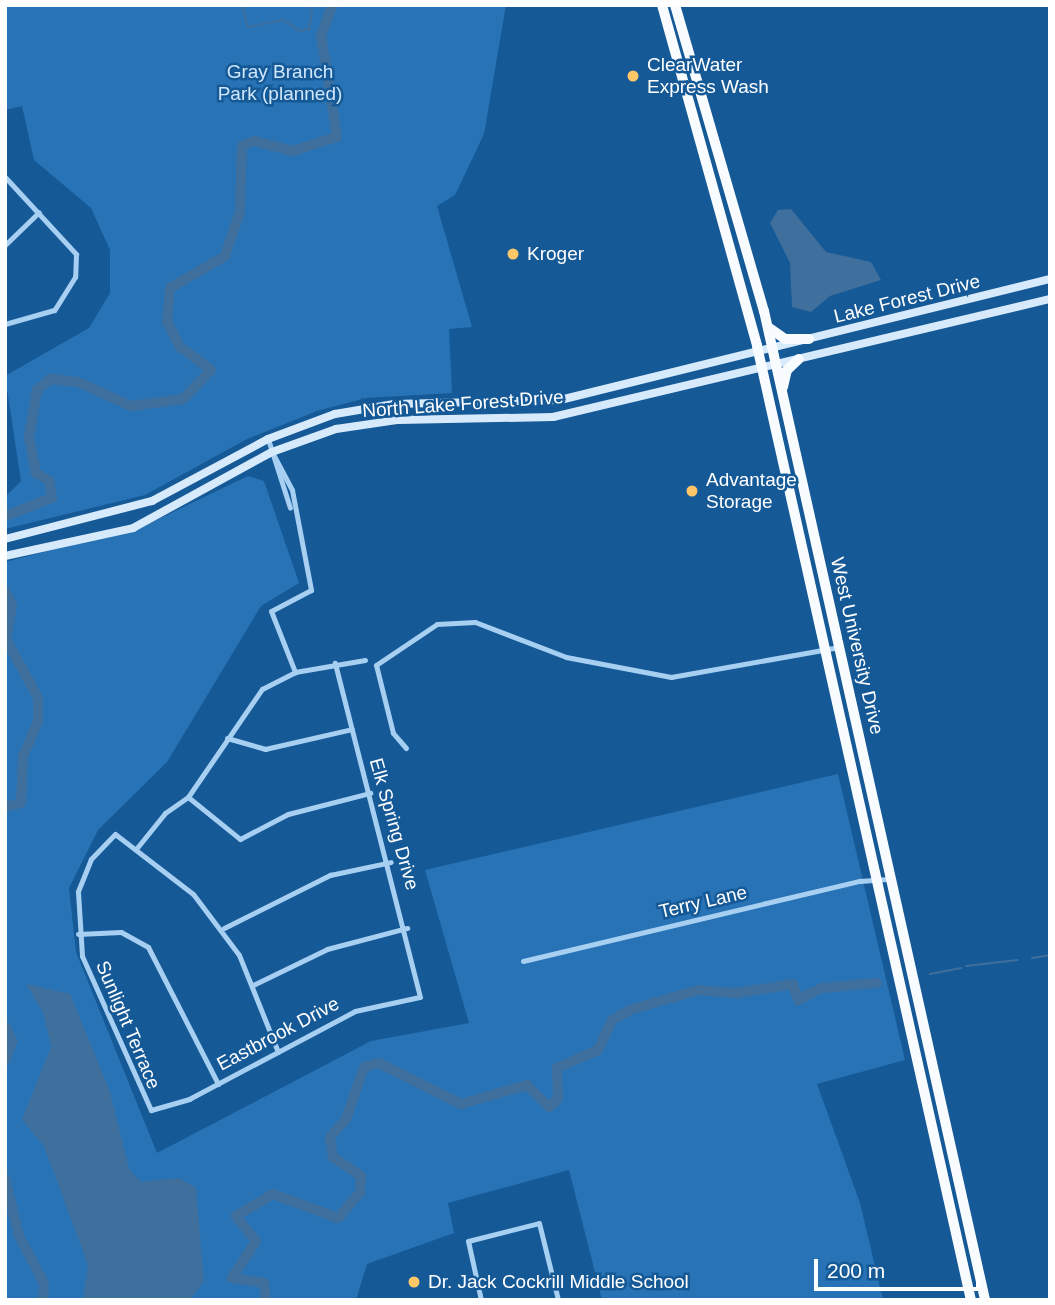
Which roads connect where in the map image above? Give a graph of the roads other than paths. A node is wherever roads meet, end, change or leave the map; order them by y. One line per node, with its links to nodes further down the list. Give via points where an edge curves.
1 (662, 5): 12 (highway, West University Drive)
2 (675, 5): 9 (highway, West University Drive)
3 (5, 177): 4 (street)
4 (39, 212): 5 (street); 8 (street, via 76,254 75,277 54,310)
5 (5, 244)
6 (1050, 279): 10 (main road, Lake Forest Drive)
7 (1050, 299): 13 (main road, Lake Forest Drive)
8 (5, 324)
9 (767, 326): 10 (highway, via 785,339); 11 (highway, West University Drive)
10 (809, 339): 11 (main road, Lake Forest Drive)
11 (772, 348): 12 (main road, North Lake Forest Drive); 14 (highway, West University Drive)
12 (759, 352): 15 (highway, West University Drive); 16 (main road, North Lake Forest Drive)
13 (799, 359): 14 (main road, Lake Forest Drive); 17 (highway, via 786,372)
14 (776, 365): 15 (main road, North Lake Forest Drive); 17 (highway, West University Drive)
15 (762, 369): 18 (main road, North Lake Forest Drive); 24 (highway, West University Drive)
16 (619, 387): 18 (main road); 19 (main road, North Lake Forest Drive, via 561,400)
17 (782, 395): 23 (highway, West University Drive)
18 (623, 402): 20 (main road, North Lake Forest Drive, via 553,417)
19 (491, 403): 20 (main road); 21 (main road, North Lake Forest Drive, via 394,404 335,414)
20 (491, 419): 22 (main road, North Lake Forest Drive, via 398,420 336,429)
21 (268, 439): 22 (street); 26 (main road, North Lake Forest Drive, via 152,501)
22 (272, 452): 25 (street); 25 (street, via 292,489); 27 (main road, North Lake Forest Drive, via 163,516)
23 (805, 495): 24 (highway); 28 (highway, West University Drive)
24 (792, 497): 29 (highway, West University Drive)
25 (291, 510): 32 (street, via 311,590 271,611)
26 (5, 539)
27 (5, 556)
28 (839, 647): 29 (street); 41 (highway, West University Drive)
29 (825, 650): 35 (street, via 708,675 655,676 566,657 475,622 449,622 380,658 379,686 393,733); 40 (highway, West University Drive)
30 (365, 660): 31 (street)
31 (335, 663): 32 (street); 33 (street, Elk Spring Drive)
32 (295, 672): 34 (street, via 261,689)
33 (352, 729): 34 (street, via 265,749); 36 (street, Elk Spring Drive)
34 (227, 738): 37 (street)
35 (407, 748)
36 (370, 793): 37 (street, via 288,814 240,838); 39 (street, Elk Spring Drive)
37 (188, 797): 38 (street, via 165,813)
38 (136, 849): 42 (street, via 194,894); 44 (street, Sunlight Terrace, via 111,835 81,884)
39 (391, 862): 42 (street, via 310,883); 43 (street, Elk Spring Drive)
40 (877, 878): 41 (street, Terry Lane); 45 (street, Terry Lane); 52 (highway, West University Drive)
41 (891, 879): 51 (highway, West University Drive)
42 (224, 928): 46 (street)
43 (407, 928): 46 (street, via 327,949); 47 (street, Elk Spring Drive)
44 (78, 934): 49 (street, via 121,932 148,947); 50 (street, Sunlight Terrace, via 82,957)
45 (523, 961)
46 (253, 985): 48 (street)
47 (423, 994): 48 (street, Eastbrook Drive, via 355,1012)
48 (278, 1052): 49 (street, Eastbrook Drive)
49 (218, 1084): 50 (street, Eastbrook Drive)
50 (151, 1110)
51 (985, 1296): 52 (highway)
52 (970, 1297)
53 (481, 1300): 54 (street, via 468,1241 539,1223)
54 (558, 1300)

